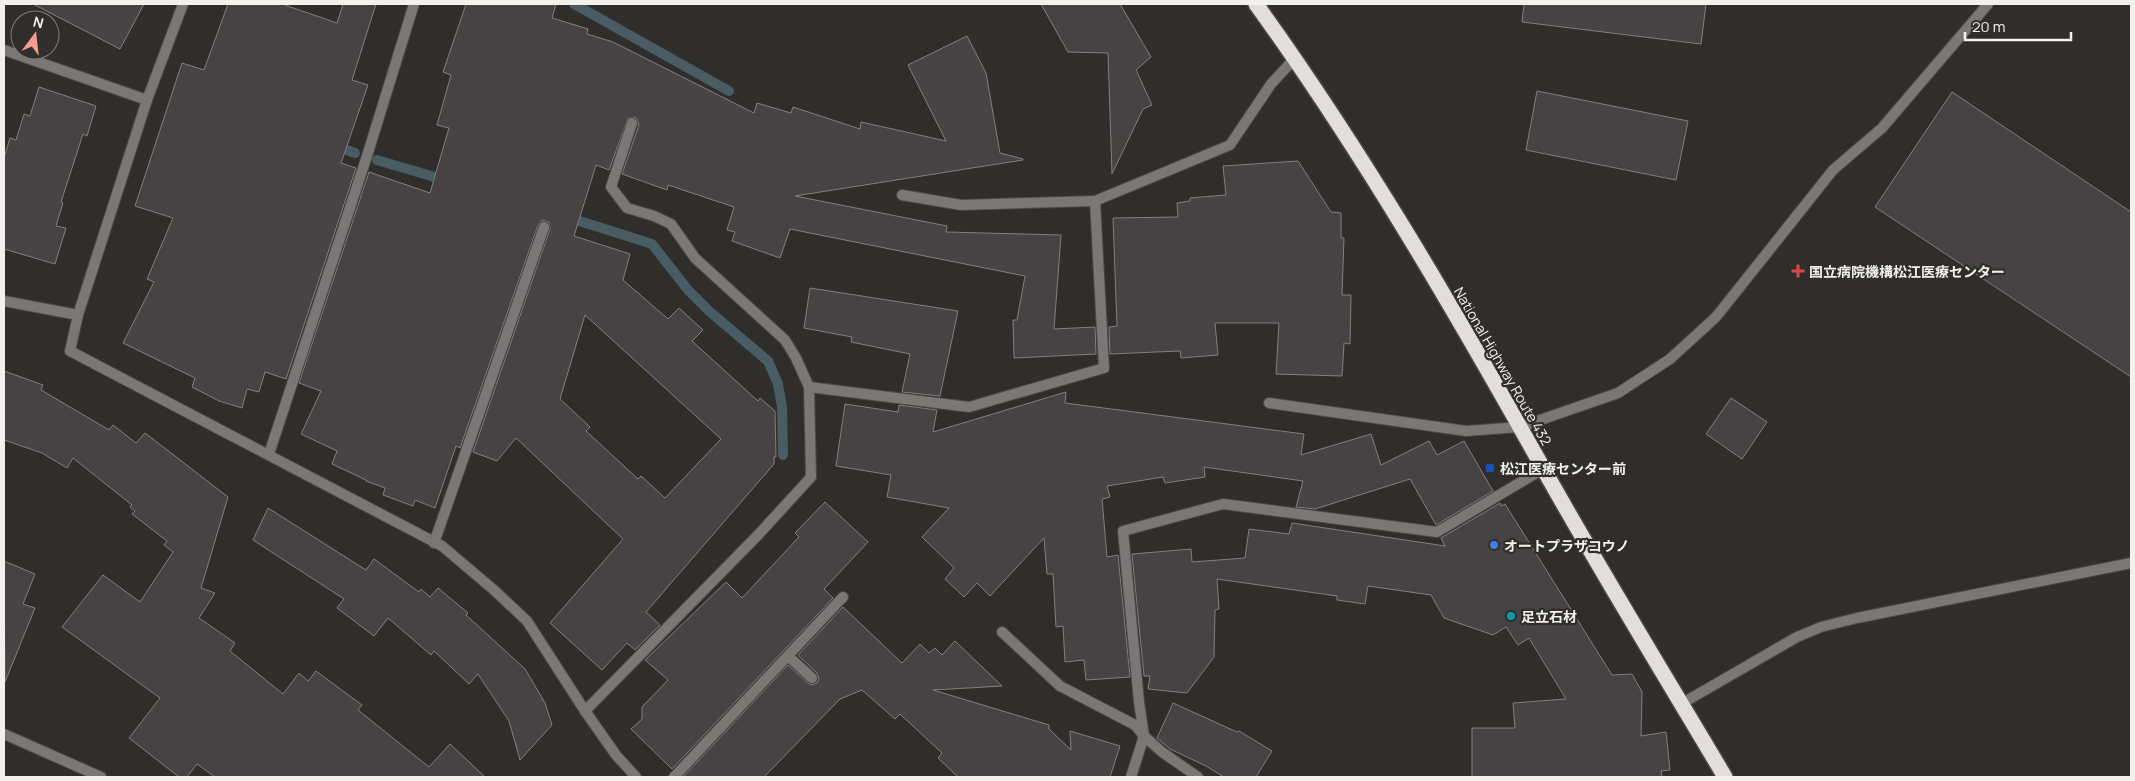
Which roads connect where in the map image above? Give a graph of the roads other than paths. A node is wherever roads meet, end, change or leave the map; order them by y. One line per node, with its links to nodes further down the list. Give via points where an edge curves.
1 (183, 4): 7 (street)
2 (414, 4): 17 (street)
3 (1256, 4): 6 (highway, National Highway Route 432)
4 (1988, 4): 16 (street, via 1882,128 1833,170 1716,317 1670,359 1618,393)
5 (4, 50): 7 (street)
6 (1294, 58): 10 (street, via 1271,84 1230,145); 16 (highway, National Highway Route 432, via 1426,264)
7 (147, 100): 13 (street)
8 (632, 123): 14 (street, via 611,186 627,208 671,224 696,258 785,340)
9 (902, 195): 10 (street, via 961,205)
10 (1095, 201): 14 (street, via 1104,368 969,408)
11 (544, 227): 19 (street)
12 (4, 301): 13 (street)
13 (78, 315): 17 (street, via 70,352)
14 (809, 387): 26 (street, via 811,477)
15 (1269, 403): 16 (street, via 1466,431)
16 (1520, 427): 18 (highway, National Highway Route 432)
17 (269, 454): 19 (street)
18 (1543, 469): 25 (highway, National Highway Route 432); 28 (street, via 1437,532 1223,504 1123,531)
19 (434, 542): 26 (street, via 494,590 527,622)
20 (2131, 563): 25 (street, via 1821,627)
21 (843, 597): 23 (street)
22 (1002, 632): 28 (street, via 1060,686 1135,725)
23 (788, 656): 24 (street); 31 (street)
24 (812, 678)
25 (1681, 704): 34 (highway, National Highway Route 432)
26 (585, 711): 30 (street)
27 (4, 734): 29 (street)
28 (1144, 736): 32 (street); 33 (street)
29 (101, 777)
30 (636, 777)
31 (674, 777)
32 (1131, 777)
33 (1198, 777)
34 (1725, 777)

